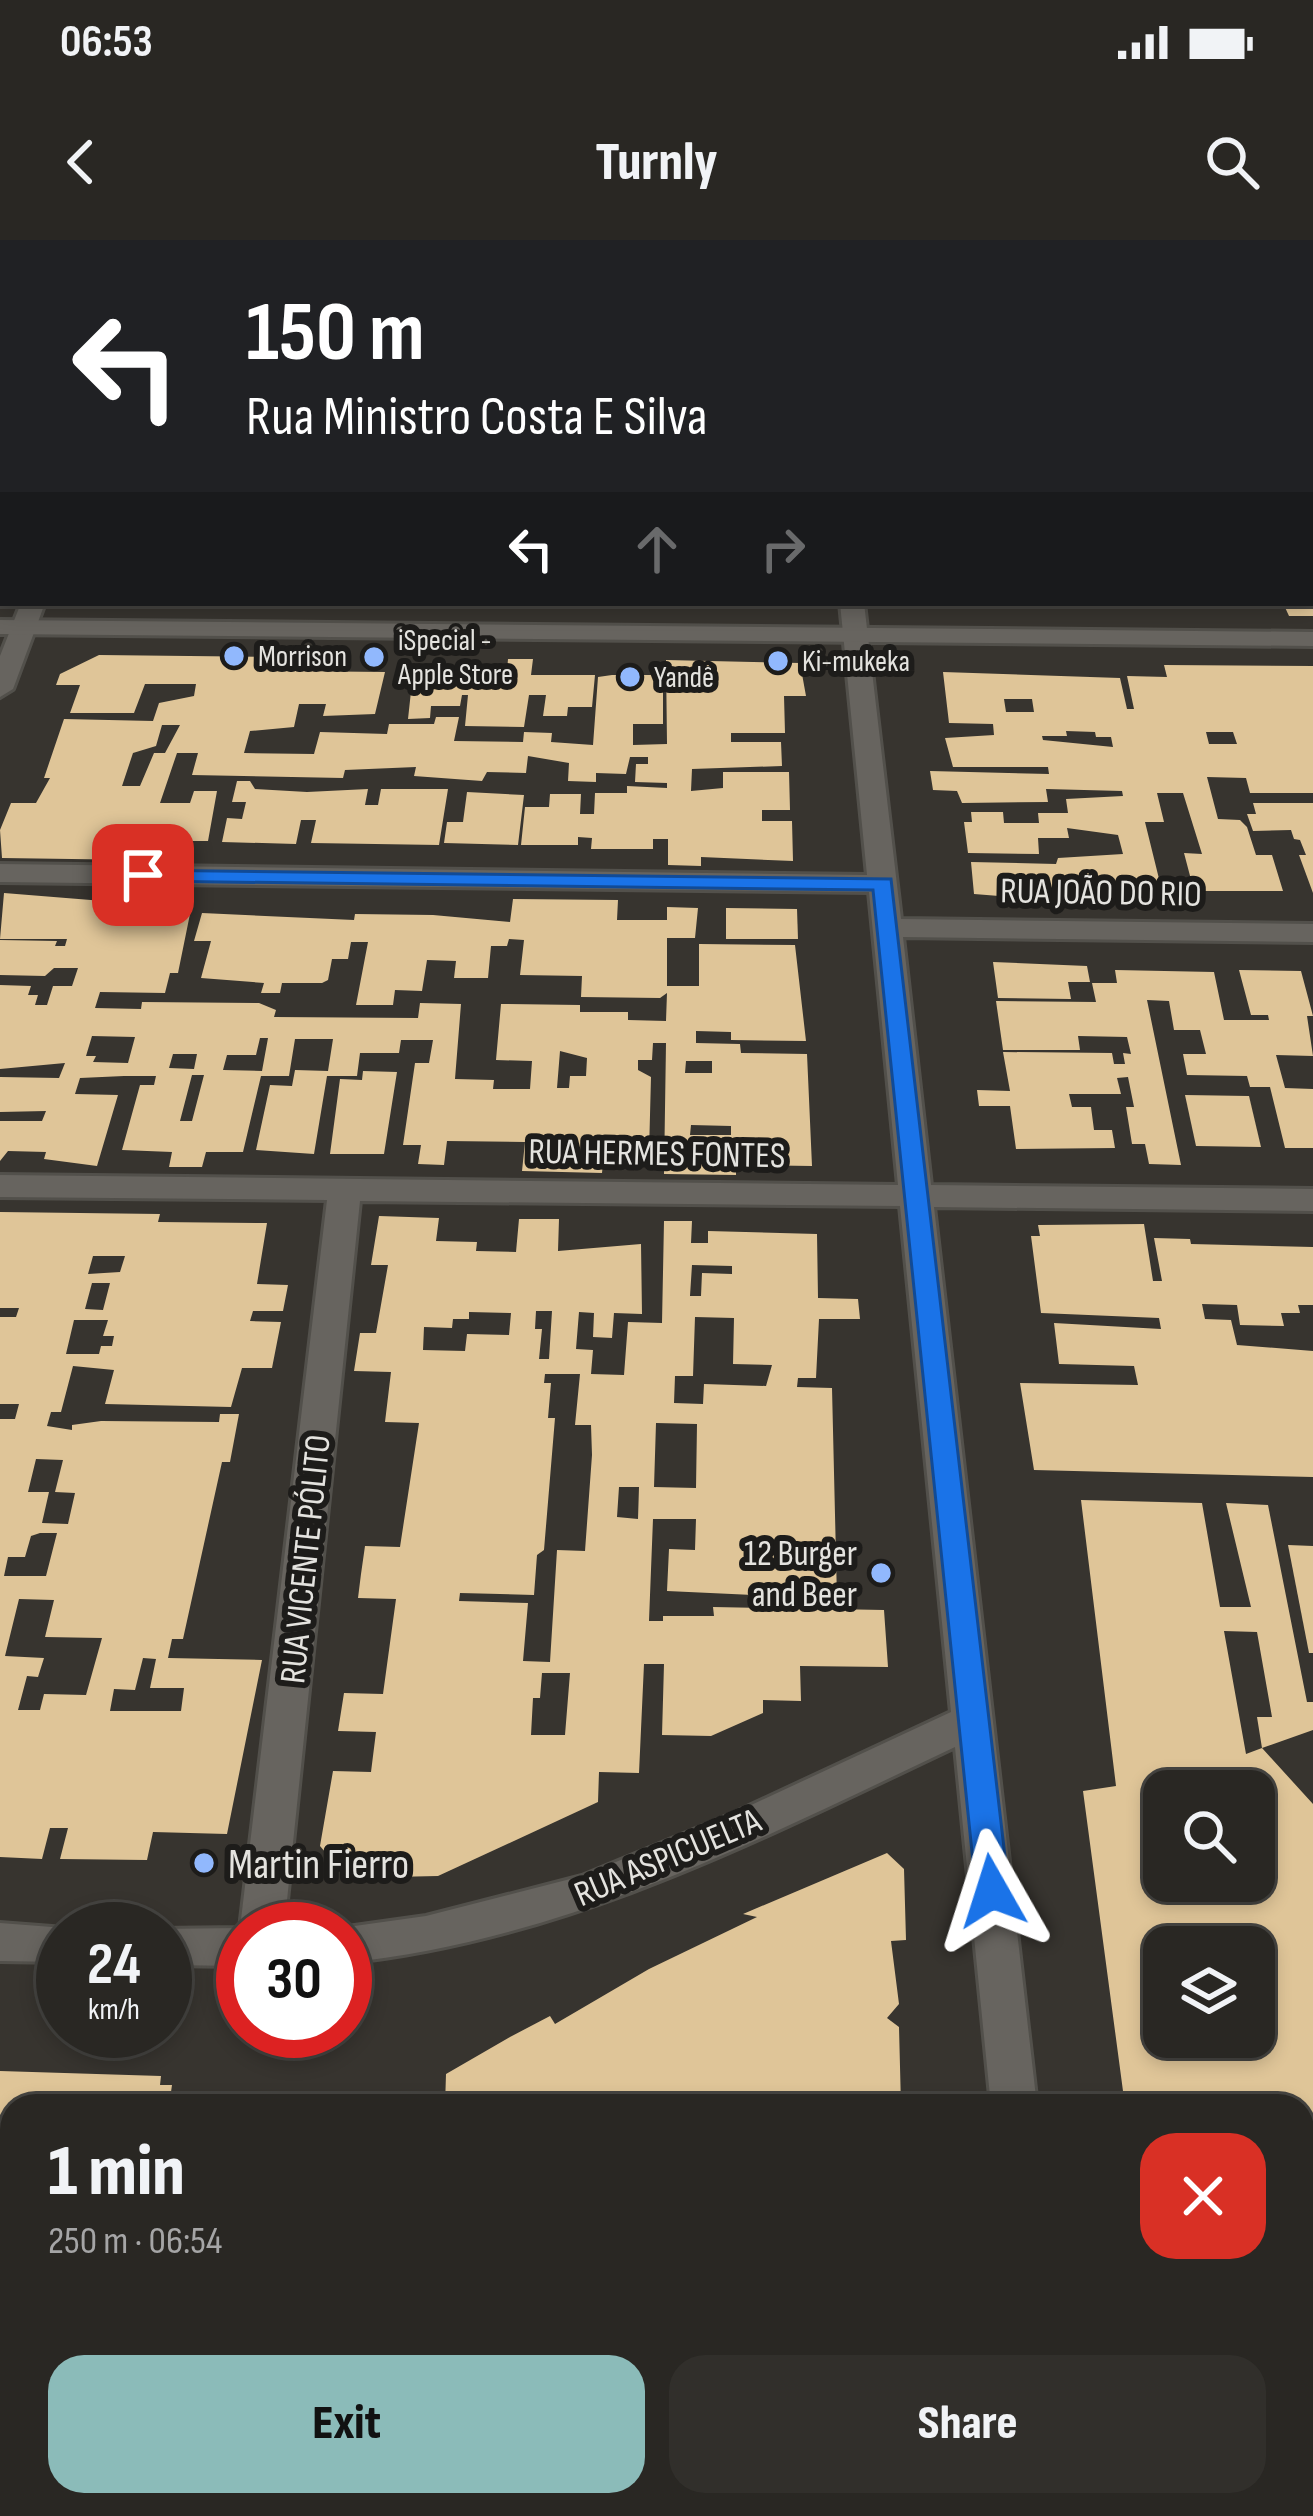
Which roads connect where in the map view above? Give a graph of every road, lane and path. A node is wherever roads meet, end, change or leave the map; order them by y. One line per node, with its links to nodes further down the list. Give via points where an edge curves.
1 (20, 619): 2 (street); 4 (street)
2 (855, 620): 3 (street); 6 (street)
3 (1313, 639)
4 (0, 688)
5 (0, 873): 6 (street)
6 (884, 884): 7 (street)
7 (888, 928): 8 (street, RUA JOÃO DO RIO); 11 (street)
8 (1313, 933)
9 (0, 1186): 10 (street, RUA HERMES FONTES)
10 (344, 1189): 11 (street, RUA HERMES FONTES); 14 (street, RUA VICENTE PÓLITO)
11 (918, 1193): 12 (street, RUA HERMES FONTES); 13 (street)
12 (1313, 1200)
13 (975, 1718): 17 (street, RUA ASPICUELTA, via 571,1898 415,1942); 18 (street)
14 (265, 1902)
15 (0, 1942): 16 (street)
16 (36, 1943)
17 (372, 1943)
18 (1013, 2094)

